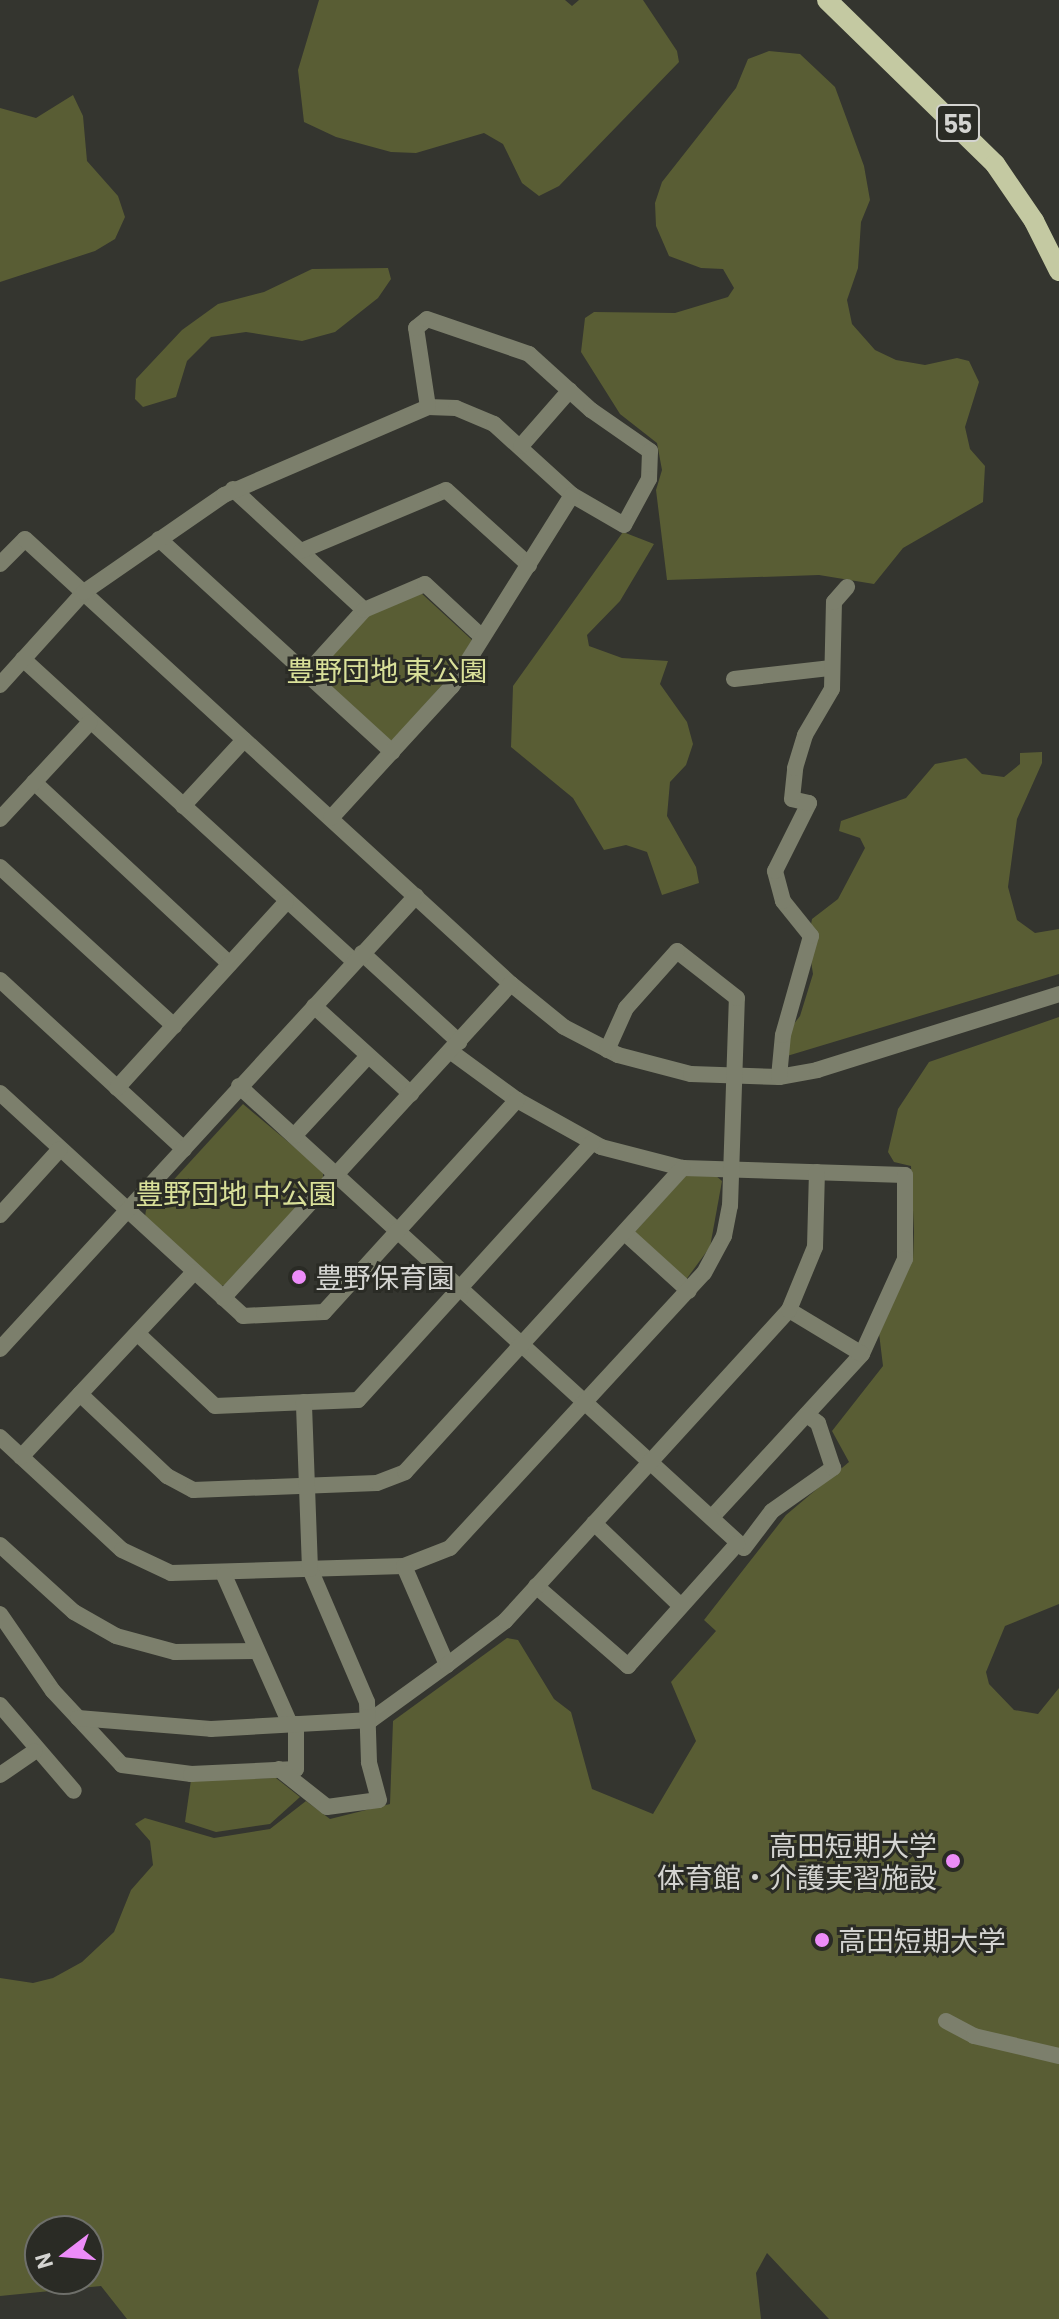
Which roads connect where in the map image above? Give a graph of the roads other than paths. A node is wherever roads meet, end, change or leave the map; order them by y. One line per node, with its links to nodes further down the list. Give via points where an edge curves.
1 (827, 0): 2 (main road, 55, via 995,164 1034,221)
2 (1059, 271)
3 (570, 390): 4 (street, via 529,354 427,319 416,328); 5 (street); 7 (street, via 650,451 649,479 624,525)
4 (428, 407): 5 (street, via 478,415); 6 (street)
5 (521, 446): 7 (street)
6 (233, 489): 8 (street); 9 (street)
7 (572, 495): 11 (street)
8 (159, 539): 13 (street); 18 (street)
9 (301, 551): 11 (street, via 446,490); 14 (street)
10 (0, 564): 13 (street, via 25,539)
11 (529, 565): 15 (street)
12 (847, 587): 17 (street, via 834,602)
13 (84, 592): 16 (street); 22 (street)
14 (364, 610): 15 (street, via 425,584); 18 (street)
15 (482, 637): 23 (street, via 452,686)
16 (23, 659): 20 (street); 21 (street)
17 (831, 668): 19 (street); 41 (street, via 832,689 810,726 795,768 792,799 809,803 775,871 783,901 811,936 783,1035)
18 (306, 674): 23 (street)
19 (734, 679)
20 (0, 685)
21 (90, 722): 24 (street); 25 (street)
22 (244, 740): 25 (street); 26 (street)
23 (392, 752): 26 (street)
24 (34, 782): 27 (street); 32 (street)
25 (183, 806): 30 (street)
26 (331, 818): 29 (street)
27 (0, 819)
28 (0, 867): 37 (street)
29 (416, 896): 31 (street); 34 (street)
30 (286, 902): 31 (street); 32 (street)
31 (358, 957): 36 (street); 38 (street)
32 (230, 964): 37 (street)
33 (0, 980): 44 (street)
34 (511, 984): 38 (street); 39 (street, via 547,1015)
35 (1059, 994): 41 (street, via 832,1066)
36 (314, 1006): 40 (street); 43 (street)
37 (174, 1026): 44 (street)
38 (454, 1046): 46 (street); 47 (street)
39 (607, 1050): 42 (street, via 662,1070); 42 (street, via 626,1008 677,951 737,998)
40 (368, 1056): 46 (street); 48 (street)
41 (779, 1077): 42 (street)
42 (733, 1078): 53 (street)
43 (239, 1086): 48 (street); 51 (street)
44 (117, 1088): 51 (street)
45 (0, 1093): 50 (street)
46 (411, 1094): 55 (street)
47 (517, 1100): 49 (street); 58 (street)
48 (294, 1136): 55 (street)
49 (592, 1143): 52 (street); 61 (street)
50 (60, 1149): 56 (street); 57 (street)
51 (184, 1149): 57 (street)
52 (683, 1168): 53 (street); 59 (street)
53 (731, 1169): 54 (street); 62 (street, via 724,1236)
54 (817, 1172): 64 (street, via 815,1247); 68 (street, via 905,1175 905,1259)
55 (336, 1174): 58 (street); 63 (street)
56 (1, 1211)
57 (127, 1211): 60 (street); 67 (street)
58 (398, 1230): 61 (street); 63 (street, via 324,1312 243,1316)
59 (625, 1233): 62 (street); 66 (street)
60 (194, 1272): 63 (street); 65 (street)
61 (461, 1288): 66 (street); 70 (street, via 358,1400)
62 (689, 1291): 71 (street)
63 (223, 1298)
64 (789, 1310): 68 (street); 75 (street)
65 (138, 1334): 69 (street); 70 (street, via 215,1406)
66 (523, 1344): 71 (street); 76 (street, via 405,1472 377,1483)
67 (0, 1349)
68 (862, 1354): 72 (street)
69 (80, 1394): 74 (street); 76 (street, via 179,1485 193,1490)
70 (304, 1402): 76 (street)
71 (585, 1403): 75 (street); 81 (street, via 472,1529 440,1554)
72 (807, 1415): 77 (street); 79 (street, via 818,1423 833,1468 772,1511 744,1548)
73 (0, 1437): 74 (street)
74 (21, 1457): 83 (street, via 122,1550 146,1565 171,1573)
75 (650, 1461): 77 (street); 78 (street)
76 (307, 1485): 82 (street)
77 (712, 1517): 79 (street)
78 (594, 1523): 84 (street); 85 (street)
79 (737, 1544): 85 (street)
80 (0, 1545): 87 (street, via 74,1612 116,1636 175,1652)
81 (404, 1566): 82 (street); 88 (street)
82 (310, 1569): 83 (street); 91 (street)
83 (224, 1575): 87 (street)
84 (536, 1586): 85 (street, via 623,1667); 88 (street, via 505,1621)
85 (681, 1606)
86 (0, 1614): 90 (street)
87 (256, 1651): 92 (street)
88 (447, 1665): 91 (street)
89 (0, 1705): 93 (street)
90 (78, 1718): 92 (street, via 200,1729); 94 (street, via 122,1765 191,1774)
91 (371, 1720): 92 (street); 94 (street, via 369,1762 379,1800 327,1807)
92 (293, 1724): 94 (street, via 296,1769)
93 (35, 1751): 95 (street); 96 (street)
94 (279, 1769)
95 (0, 1775)
96 (74, 1791)
97 (946, 2021): 98 (street, via 974,2036)
98 (1059, 2056)

